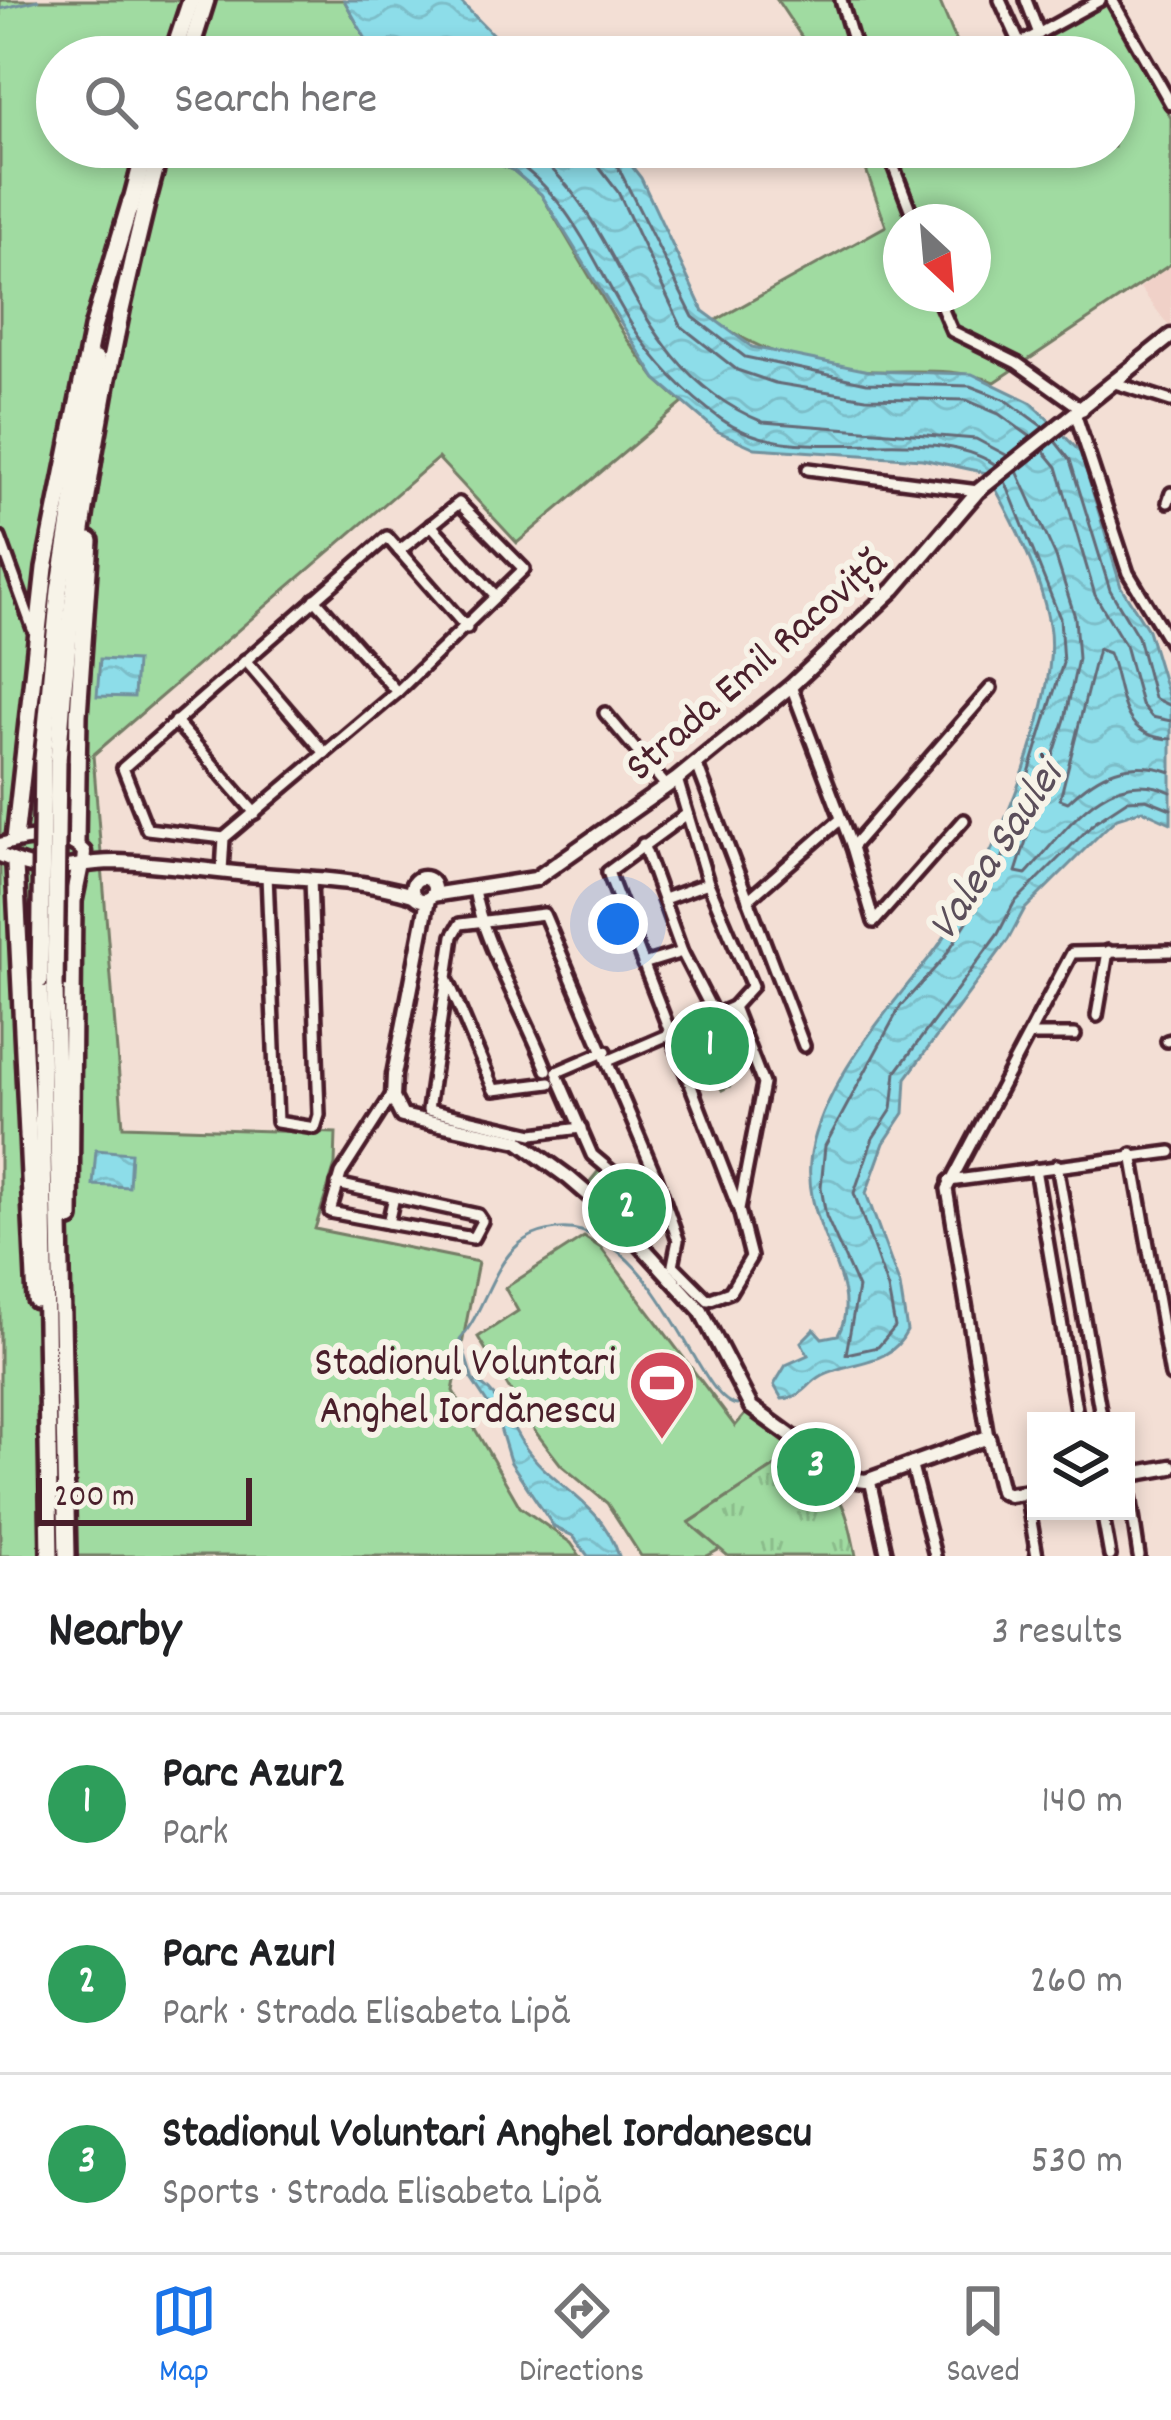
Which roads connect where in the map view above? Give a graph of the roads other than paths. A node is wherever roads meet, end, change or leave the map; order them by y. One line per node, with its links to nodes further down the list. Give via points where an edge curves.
1 (190, 0): 9 (highway)
2 (206, 0): 10 (highway)
3 (841, 0): 11 (street)
4 (1000, 0): 12 (street)
5 (1026, 0): 8 (street)
6 (1100, 0): 8 (street)
7 (1112, 0): 14 (street)
8 (1039, 34): 13 (street)
9 (179, 36)
10 (195, 36)
11 (852, 36)
12 (1016, 36)
13 (1035, 36)
14 (1132, 36)
15 (1135, 41): 16 (street)
16 (1171, 104)
17 (140, 168): 20 (highway)
18 (156, 168): 24 (highway)
19 (894, 168): 21 (street)
20 (131, 201): 36 (highway, via 88,347); 45 (highway, via 79,454)
21 (908, 204)
22 (944, 312): 27 (street, via 952,331 1017,363)
23 (1171, 336): 25 (street, Strada Emil Racoviță)
24 (115, 340): 45 (highway); 56 (highway, via 83,613)
25 (1115, 383): 26 (street); 27 (street, Strada Emil Racoviță)
26 (1171, 401)
27 (1075, 417): 29 (street, Strada Emil Racoviță); 37 (street, via 1128,573)
28 (808, 469): 29 (street)
29 (984, 486): 39 (street, Strada Emil Racoviță, via 894,589)
30 (430, 524): 32 (street); 33 (street); 33 (street, via 466,505 524,569)
31 (0, 538): 36 (street)
32 (399, 551): 34 (street, via 387,537); 35 (street)
33 (495, 595): 35 (street)
34 (315, 599): 38 (street); 41 (street)
35 (467, 628): 41 (street)
36 (35, 635): 53 (highway)
37 (1171, 644)
38 (245, 660): 43 (street); 44 (street)
39 (791, 686): 46 (street, Strada Emil Racoviță); 50 (street)
40 (991, 688): 55 (street)
41 (397, 692): 44 (street)
42 (605, 713): 47 (street)
43 (175, 721): 48 (street); 52 (street, via 123,768 147,829)
44 (326, 753): 48 (street)
45 (51, 760): 74 (highway, bridge)
46 (697, 764): 47 (street, Strada Emil Racoviță); 66 (street)
47 (672, 783): 49 (street); 62 (street, Strada Emil Racoviță, via 535,879)
48 (255, 813): 52 (street)
49 (687, 814): 54 (street); 61 (street)
50 (841, 819): 55 (street); 66 (street)
51 (964, 820): 55 (street, via 875,923)
52 (224, 841): 58 (street)
53 (9, 842): 56 (street); 57 (street)
54 (643, 844): 65 (street); 71 (street, via 608,872)
55 (852, 847)
56 (81, 856): 57 (street); 58 (street, Strada Emil Racoviță); 96 (highway, via 73,901 73,1155)
57 (8, 860): 100 (highway)
58 (221, 872): 59 (street, Strada Emil Racoviță)
59 (267, 875): 60 (street, Strada Emil Racoviță); 60 (street, via 277,1121 315,1128)
60 (311, 878): 64 (street, Strada Emil Racoviță)
61 (708, 883): 65 (street); 75 (street, via 752,986)
62 (474, 889): 63 (street, Strada Emil Racoviță); 67 (street)
63 (455, 891): 64 (street, Strada Emil Racoviță); 73 (street, via 435,908)
64 (422, 892): 73 (street)
65 (664, 898): 70 (street)
66 (748, 900): 81 (street)
67 (479, 920): 72 (street, via 456,929); 82 (street, via 544,914); 83 (street)
68 (1108, 951): 69 (street); 77 (street); 79 (street, via 1072,953)
69 (1171, 951)
70 (682, 952): 71 (street); 76 (street)
71 (643, 964): 78 (street)
72 (447, 978): 83 (street, via 494,1090); 85 (street, via 428,1110 533,1134)
73 (412, 981): 84 (street)
74 (47, 984): 96 (highway); 100 (highway)
75 (733, 1007): 76 (street); 94 (street, via 764,1094)
76 (714, 1014): 78 (street)
77 (1097, 1016)
78 (669, 1034): 82 (street); 94 (street)
79 (1030, 1035): 80 (street); 91 (street)
80 (1076, 1036)
81 (804, 1046)
82 (608, 1056): 83 (street); 90 (street)
83 (553, 1076): 85 (street)
84 (392, 1093): 92 (street); 105 (street, via 408,1119 518,1142 569,1178 701,1310 760,1416 844,1475)
85 (581, 1128): 90 (street, via 592,1155 617,1179)
86 (1171, 1152): 87 (street)
87 (1132, 1154): 88 (street); 97 (street)
88 (1057, 1165): 89 (street); 99 (street)
89 (1034, 1169): 91 (street); 98 (street)
90 (655, 1174): 94 (street, via 678,1240 673,1265 708,1300 730,1292 749,1264)
91 (949, 1181): 101 (street, via 949,1225)
92 (338, 1184): 93 (street); 95 (street, via 330,1212)
93 (394, 1196): 95 (street); 95 (street, via 482,1221 473,1238)
94 (739, 1210)
95 (388, 1223)
96 (62, 1323): 111 (highway)
97 (1171, 1376)
98 (1076, 1412)
99 (1100, 1412)
100 (48, 1436): 110 (highway)
101 (988, 1437): 102 (street); 106 (street, via 1001,1491)
102 (910, 1463): 105 (street); 113 (street)
103 (1170, 1472): 104 (street)
104 (1135, 1474)
105 (870, 1480): 112 (street)
106 (1027, 1492)
107 (1034, 1520): 114 (street)
108 (1104, 1520): 115 (street)
109 (1133, 1520): 116 (street)
110 (50, 1556)
111 (67, 1556)
112 (887, 1556)
113 (935, 1556)
114 (1037, 1556)
115 (1110, 1556)
116 (1139, 1556)

